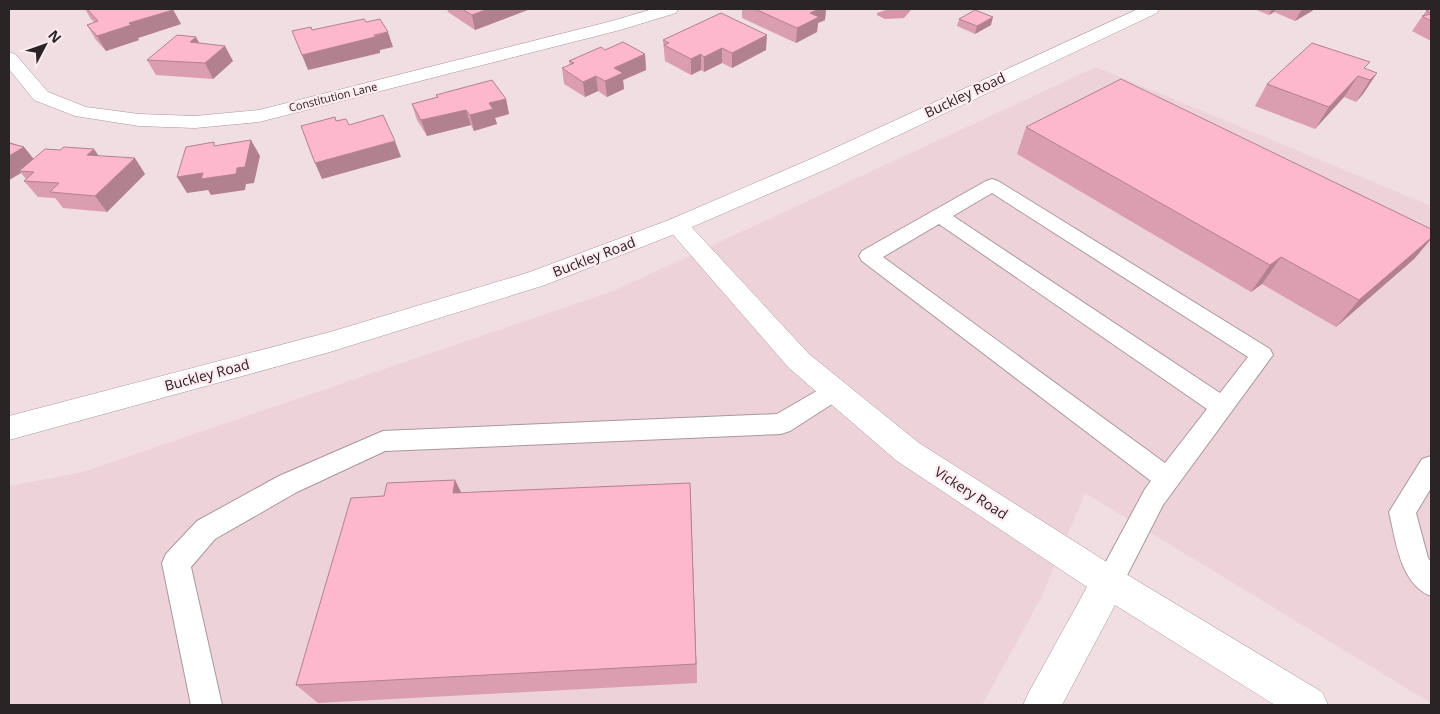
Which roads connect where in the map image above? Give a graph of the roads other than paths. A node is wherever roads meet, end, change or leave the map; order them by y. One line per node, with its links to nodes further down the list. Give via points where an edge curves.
1 (670, 9): 3 (street, Constitution Lane, via 259,116 195,122 139,120 82,112 41,96)
2 (1151, 9): 5 (street, Buckley Road)
3 (9, 58)
4 (939, 215): 7 (lane); 7 (lane, via 992,185 1262,355); 10 (lane, via 869,256)
5 (677, 226): 6 (street, Vickery Road, via 799,361); 8 (street, Buckley Road, via 536,279 330,342)
6 (835, 391): 11 (street, Vickery Road, via 908,452); 13 (lane, via 781,424 383,441 288,484 206,530 176,563)
7 (1222, 407): 10 (lane)
8 (9, 428)
9 (1431, 468): 12 (lane, via 1402,512 1416,564)
10 (1167, 479): 11 (lane)
11 (1109, 582): 14 (street); 15 (street, Vickery Road)
12 (1431, 583)
13 (206, 705)
14 (1042, 705)
15 (1309, 705)

